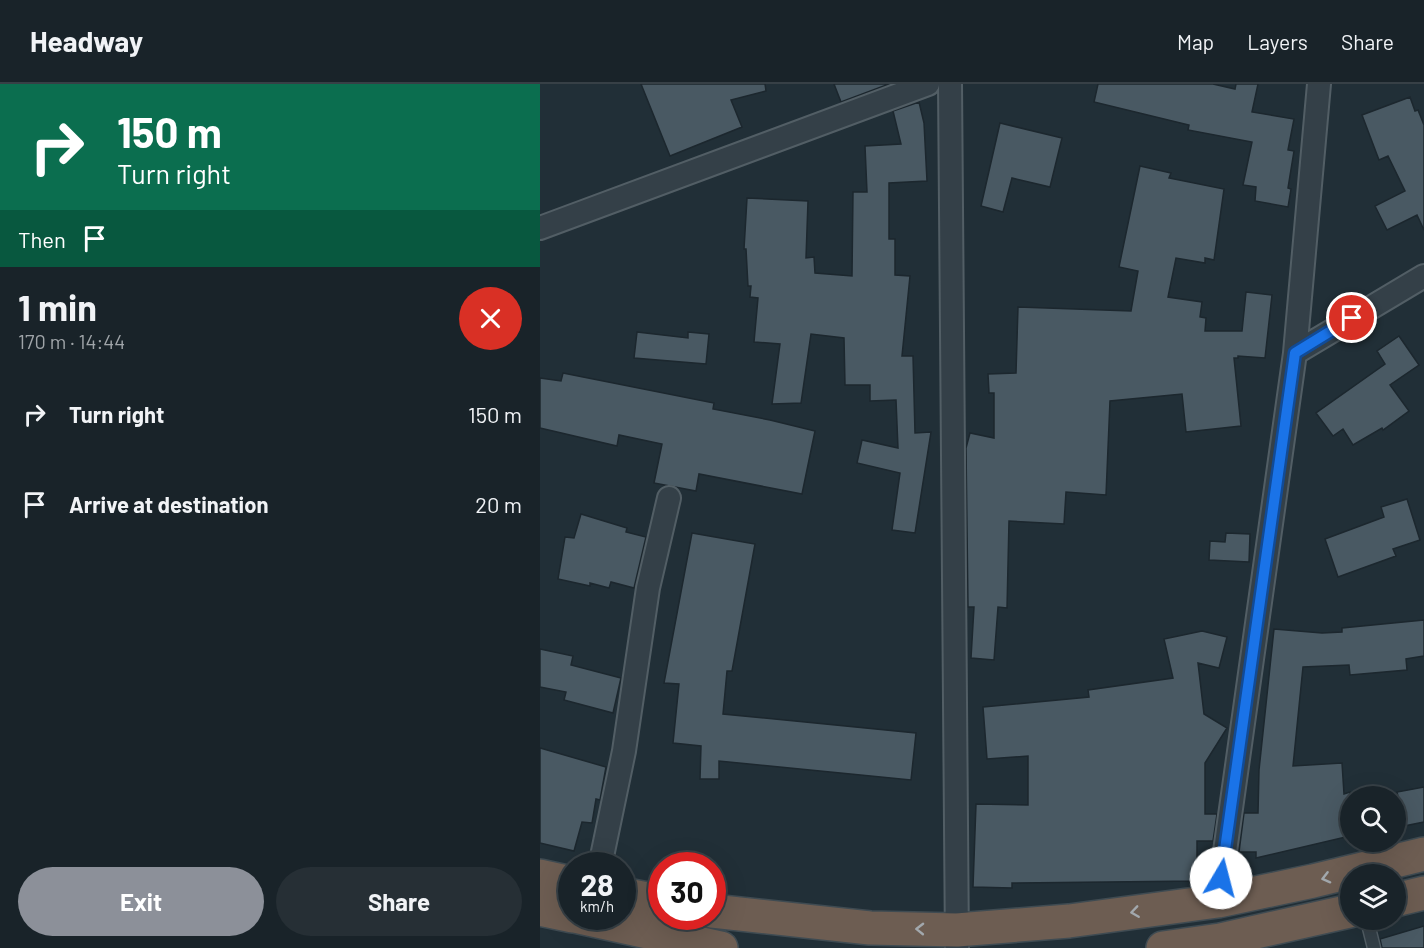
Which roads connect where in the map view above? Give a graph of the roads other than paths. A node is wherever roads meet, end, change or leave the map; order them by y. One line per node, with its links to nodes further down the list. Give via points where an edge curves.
1 (928, 84): 4 (street)
2 (950, 84): 21 (street)
3 (1319, 84): 6 (street)
4 (540, 228)
5 (1424, 276): 6 (street)
6 (1295, 353): 14 (street)
7 (669, 498): 8 (street, via 648,588 624,751)
8 (603, 852)
9 (1424, 854): 14 (highway, one-way to 14)
10 (540, 876): 11 (highway)
11 (558, 880)
12 (1424, 893): 13 (highway)
13 (1406, 897)
14 (1218, 901): 21 (highway, one-way to 21)
15 (540, 909): 16 (highway)
16 (558, 913)
17 (726, 913): 21 (highway, one-way to 17)
18 (1340, 914): 23 (highway, via 1265,935)
19 (636, 930): 22 (highway)
20 (1370, 930): 24 (lane)
21 (957, 939)
22 (721, 948)
23 (1163, 948)
24 (1374, 948)

